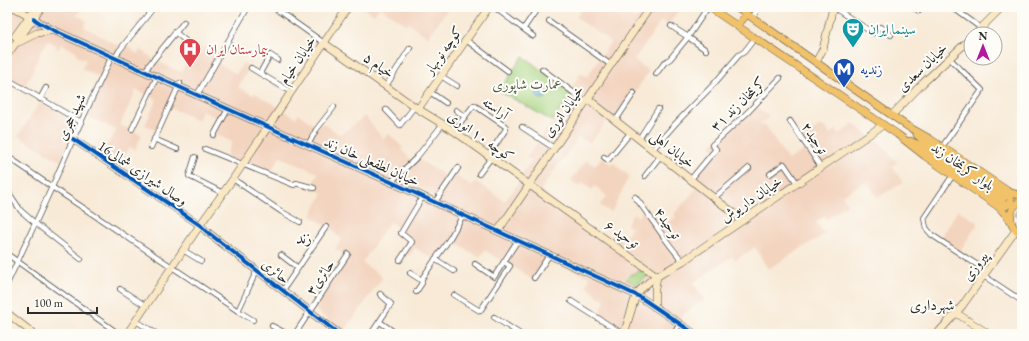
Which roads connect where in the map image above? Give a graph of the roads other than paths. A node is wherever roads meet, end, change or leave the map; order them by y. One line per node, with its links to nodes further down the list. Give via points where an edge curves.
1 (13, 7): 21 (street, خیابان لطفعلی خان زند)
2 (36, 7): 21 (street)
3 (42, 7): 21 (street)
4 (154, 7): 44 (street, شهید حجری)
5 (248, 7): 66 (street)
6 (273, 7): 38 (street)
7 (348, 7): 38 (street, خیابان خیام)
8 (489, 7): 35 (street, کوچه نوبهار)
9 (494, 7): 28 (street)
10 (534, 7): 28 (street, via 537,9)
11 (650, 7): 48 (street, خیابان انوری)
12 (709, 7): 25 (main road, بلوار کریمخان زند); 33 (street)
13 (738, 7): 20 (main road, بلوار کریمخان زند)
14 (759, 7): 20 (street)
15 (833, 7): 31 (street, via 873,33 880,27); 47 (street, via 823,49)
16 (913, 7): 19 (street)
17 (952, 7): 26 (street)
18 (1002, 7): 27 (street)
19 (919, 11)
20 (749, 16): 25 (main road); 47 (main road, بلوار کریمخان زند)
21 (32, 17): 29 (street, خیابان لطفعلی خان زند); 37 (street); 40 (street)
22 (549, 21): 48 (street)
23 (184, 22): 30 (street)
24 (670, 26): 33 (street)
25 (737, 26): 34 (main road, بلوار کریمخان زند)
26 (978, 26)
27 (983, 26)
28 (524, 28): 32 (street)
29 (53, 30): 37 (street, via 32,35); 44 (street, خیابان لطفعلی خان زند)
30 (175, 32): 36 (street); 52 (street)
31 (891, 35)
32 (533, 36)
33 (688, 37): 42 (street); 54 (street)
34 (755, 38): 82 (main road, بلوار کریمخان زند); 100 (street)
35 (466, 40): 51 (street); 55 (street, کوچه نوبهار)
36 (187, 42)
37 (17, 43): 43 (street)
38 (324, 43): 60 (street, ۵ خیام); 63 (street, خیابان خیام)
39 (963, 46): 45 (street, خیابان سعدی)
40 (7, 47)
41 (410, 48): 60 (street)
42 (706, 50)
43 (7, 55)
44 (114, 57): 52 (street, خیابان لطفعلی خان زند); 80 (street, شهید حجری)
45 (950, 58): 76 (street, خیابان سعدی); 96 (street, via 982,90)
46 (278, 60): 53 (street, via 270,55)
47 (816, 62): 76 (main road, بلوار کریمخان زند)
48 (611, 65): 68 (street, خیابان انوری)
49 (252, 68): 53 (street)
50 (542, 69): 68 (street)
51 (508, 71)
52 (145, 72): 56 (street, خیابان لطفعلی خان زند)
53 (260, 73): 63 (street)
54 (656, 74)
55 (441, 76): 61 (street); 64 (street, کوچه نوبهار)
56 (156, 77): 59 (street, خیابان لطفعلی خان زند); 86 (street)
57 (780, 78): 115 (street, کریمخان زند ۳۱, via 712,145 716,149)
58 (7, 79): 67 (street)
59 (179, 84): 66 (street, خیابان لطفعلی خان زند); 92 (street)
60 (386, 86): 71 (street, ۵ خیام)
61 (457, 86)
62 (46, 88): 67 (street)
63 (291, 92): 84 (street, خیابان خیام)
64 (430, 92): 69 (street); 71 (street, کوچه نوبهار)
65 (634, 93): 78 (street)
66 (197, 95): 72 (street, خیابان لطفعلی خان زند)
67 (40, 99): 80 (street)
68 (587, 100): 78 (street, خیابان اهلی); 97 (street, خیابان انوری)
69 (446, 103)
70 (334, 107): 94 (street)
71 (417, 107): 74 (street, via 400,126); 81 (street, کوچه ۱۰ انوری)
72 (228, 109): 84 (street, خیابان لطفعلی خان زند); 90 (street)
73 (658, 109): 93 (street)
74 (386, 110)
75 (456, 110): 77 (street)
76 (892, 115): 83 (main road, بلوار کریمخان زند)
77 (465, 117): 87 (street, آراسته); 105 (street, آراسته, via 474,105 506,128)
78 (616, 120): 88 (street, خیابان اهلی)
79 (790, 121): 107 (street, توحید۲)
80 (81, 122): 91 (street, شهید حجری)
81 (442, 125): 87 (street, کوچه ۱۰ انوری); 116 (street, via 417,157)
82 (882, 125): 89 (main road, بلوار کریمخان زند); 107 (street, خیابان داریوش)
83 (907, 126): 96 (main road, بلوار کریمخان زند); 127 (main road, بلوار کریمخان زند, via 926,144)
84 (268, 127): 94 (street, خیابان لطفعلی خان زند); 106 (street, خیابان خیام)
85 (522, 127): 97 (street)
86 (132, 129)
87 (454, 131): 105 (street, کوچه ۱۰ انوری)
88 (631, 132): 93 (street, خیابان اهلی); 103 (street, via 608,160)
89 (897, 134): 112 (main road, بلوار کریمخان زند); 127 (main road, بلوار کریمخان زند, via 923,147)
90 (214, 135)
91 (72, 139): 119 (street, شهید حجری); 136 (street, وصال شیرازی شمالی16)
92 (154, 139): 95 (street); 98 (street)
93 (639, 139): 100 (street, خیابان اهلی)
94 (308, 145): 116 (street, خیابان لطفعلی خان زند)
95 (150, 147)
96 (942, 147): 127 (main road, بلوار کریمخان زند)
97 (554, 148): 118 (street, خیابان انوری)
98 (177, 149)
99 (205, 149): 106 (street)
100 (653, 149): 101 (street, خیابان اهلی)
101 (661, 155): 113 (street); 115 (street, خیابان اهلی)
102 (7, 156): 119 (street)
103 (604, 156)
104 (195, 157): 122 (street, via 189,176)
105 (489, 157): 110 (street); 118 (street, کوچه ۱۰ انوری)
106 (242, 164): 114 (street, خیابان خیام); 120 (street, via 294,185 296,182)
107 (821, 167): 117 (street, خیابان داریوش)
108 (458, 168): 129 (street)
109 (749, 168): 126 (street)
110 (479, 174)
111 (770, 174): 117 (street, via 784,164)
112 (953, 175): 127 (main road, بلوار کریمخان زند); 159 (street, via 924,218 926,228)
113 (645, 176)
114 (233, 179): 122 (street, خیابان خیام); 134 (street)
115 (691, 179): 126 (street, خیابان اهلی)
116 (391, 182): 123 (street, خیابان لطفعلی خان زند)
117 (797, 183): 132 (street, خیابان داریوش)
118 (528, 185): 130 (street, کوچه ۱۰ انوری); 138 (street, خیابان انوری)
119 (52, 187): 135 (street, شهید حجری); 154 (street)
120 (314, 188)
121 (7, 190): 135 (street, via 21,211)
122 (223, 192): 136 (street, خیابان خیام)
123 (423, 196): 129 (street, خیابان لطفعلی خان زند); 148 (street, via 401,233 412,242)
124 (1022, 196): 127 (main road, بلوار کریمخان زند)
125 (635, 197): 151 (street, توحید۴)
126 (714, 198): 132 (street, خیابان اهلی)
127 (1004, 199): 133 (main road, بلوار کریمخان زند)
128 (1022, 200): 133 (main road, via 1014,206)
129 (435, 202): 131 (street, خیابان لطفعلی خان زند)
130 (570, 214): 160 (street, ۶ توحید)
131 (463, 215): 138 (street, خیابان لطفعلی خان زند); 147 (street)
132 (743, 220): 151 (street, خیابان داریوش)
133 (1011, 221): 139 (main road, بلوار کریمخان زند)
134 (300, 222)
135 (35, 223): 146 (street); 149 (street, شهید حجری)
136 (200, 225): 141 (street, خیابان خیام); 156 (street, حائری)
137 (326, 227): 155 (street)
138 (498, 231): 140 (street, خیابان لطفعلی خان زند)
139 (1019, 232): 159 (street, پیروزی)
140 (518, 240): 144 (street, خیابان لطفعلی خان زند); 152 (street)
141 (183, 250): 150 (street); 154 (street, خیابان خیام)
142 (7, 254): 149 (street)
143 (348, 254): 177 (street, حائری۳)
144 (550, 254): 161 (street); 166 (street, خیابان لطفعلی خان زند)
145 (281, 255): 155 (street)
146 (81, 259)
147 (435, 259): 157 (street); 162 (street)
148 (400, 260)
149 (18, 261): 163 (street, شهید حجری); 187 (street)
150 (201, 261)
151 (683, 261): 160 (street, خیابان داریوش)
152 (504, 262): 153 (street, via 494,277); 169 (street, via 510,266 480,312)
153 (475, 264)
154 (172, 267): 174 (street, خیابان خیام); 176 (street)
155 (298, 268): 165 (street)
156 (257, 270): 165 (street, حائری); 176 (street)
157 (454, 271)
158 (410, 273): 162 (street)
159 (986, 274): 172 (street); 179 (street, پیروزی)
160 (657, 276): 170 (street, خیابان داریوش); 175 (street)
161 (534, 278)
162 (421, 280): 167 (street, via 422,283)
163 (7, 284)
164 (120, 289): 174 (street)
165 (283, 290): 177 (street, حائری)
166 (626, 290): 170 (street, خیابان لطفعلی خان زند); 173 (street)
167 (416, 292)
168 (380, 294): 183 (street, via 391,304)
169 (454, 295)
170 (636, 295): 173 (street); 175 (street, خیابان لطفعلی خان زند)
171 (571, 300): 196 (street)
172 (1022, 300)
173 (633, 305): 196 (street)
174 (146, 306): 182 (street, خیابان خیام)
175 (655, 307): 184 (street, خیابان لطفعلی خان زند)
176 (238, 311): 181 (street)
177 (310, 311): 191 (street, حائری۳); 192 (street, حائری)
178 (7, 313): 186 (street)
179 (956, 313): 199 (street, پیروزی); 200 (street)
180 (494, 317): 195 (street)
181 (253, 320)
182 (136, 322): 188 (street, خیابان خیام); 189 (street)
183 (380, 322): 193 (street); 194 (street)
184 (680, 323): 197 (street); 198 (street, خیابان لطفعلی خان زند)
185 (272, 326): 190 (street)
186 (34, 334)
187 (119, 334)
188 (127, 334)
189 (157, 334)
190 (287, 334)
191 (295, 334)
192 (339, 334)
193 (371, 334)
194 (397, 334)
195 (520, 334)
196 (623, 334)
197 (674, 334)
198 (695, 334)
199 (937, 334)
200 (988, 334)

